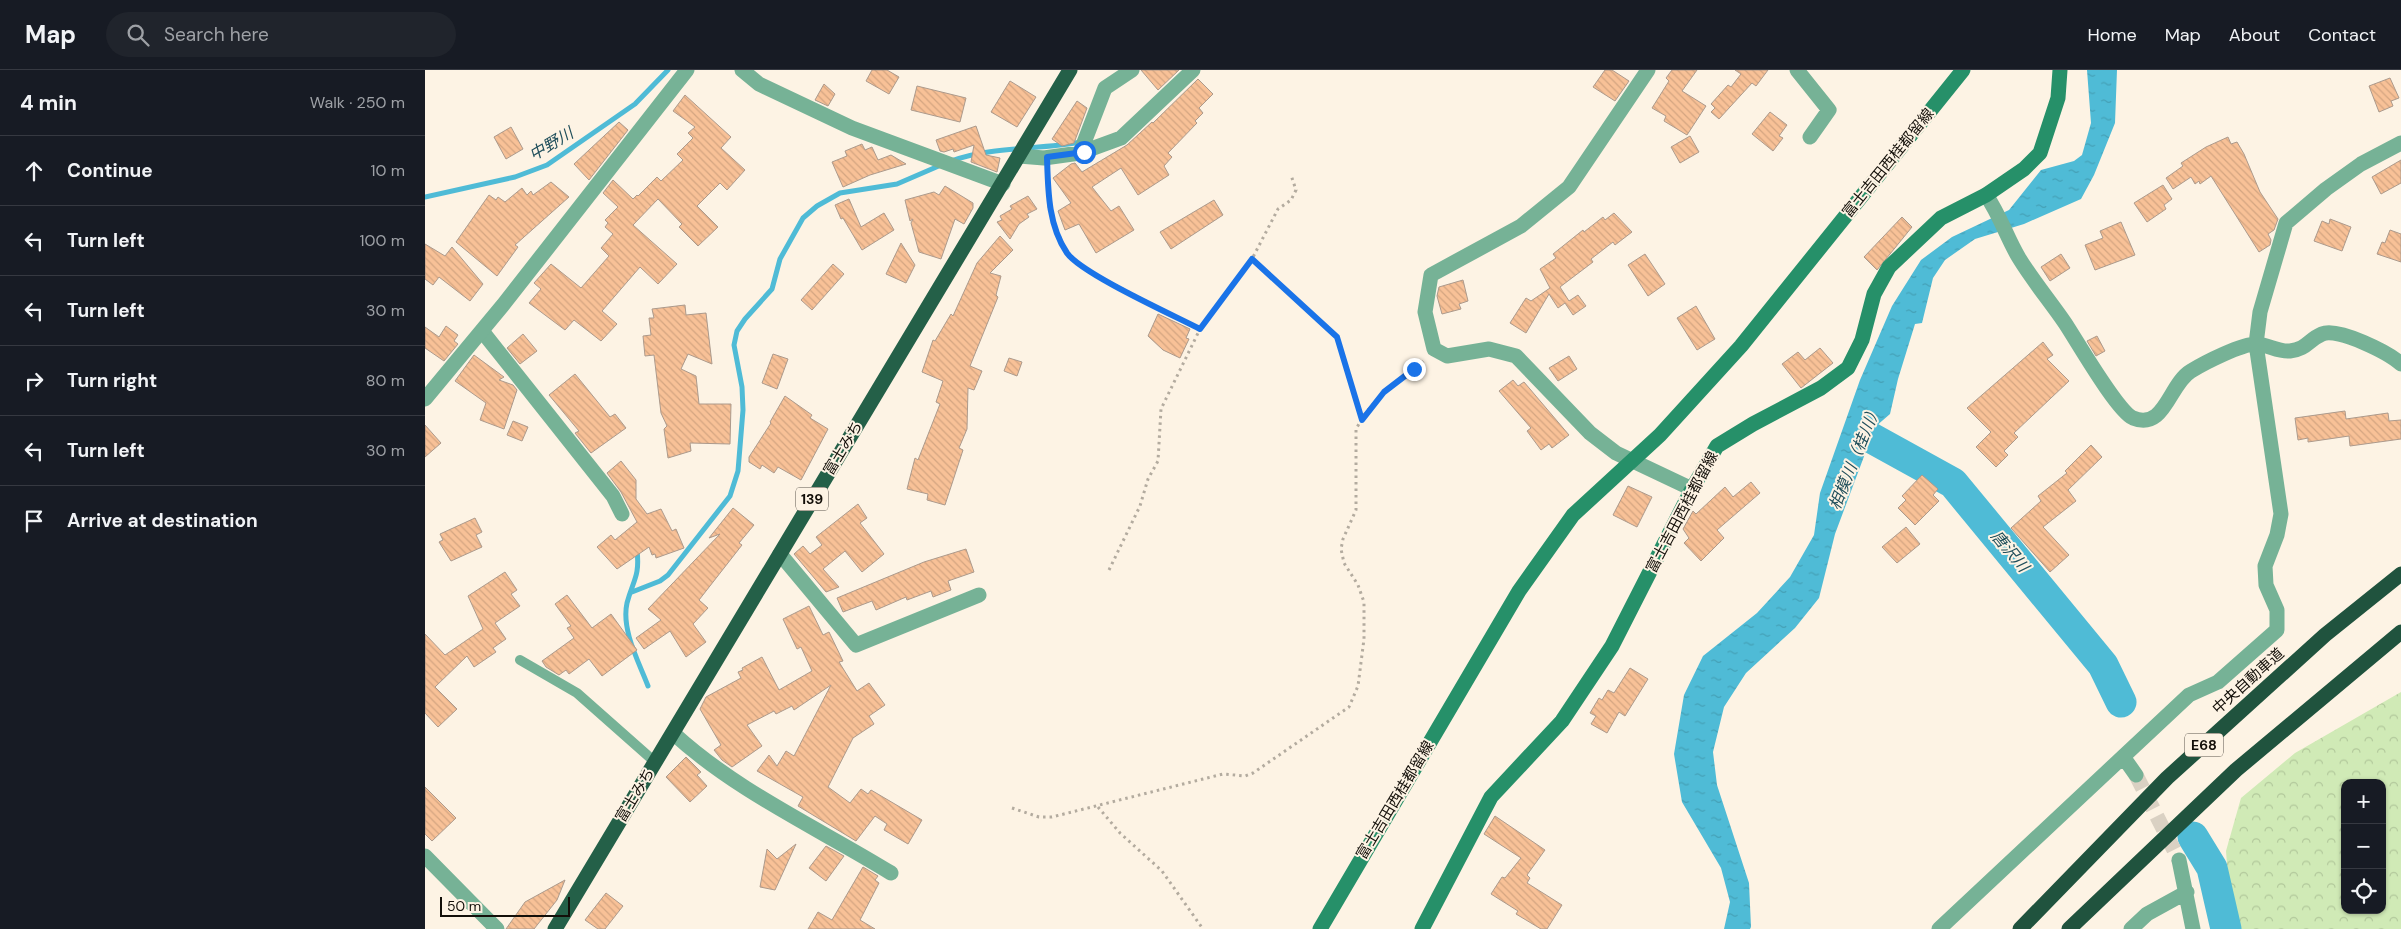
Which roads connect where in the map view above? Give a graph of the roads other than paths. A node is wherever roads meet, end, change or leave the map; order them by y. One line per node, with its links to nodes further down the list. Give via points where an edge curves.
1 (687, 70): 16 (street)
2 (742, 70): 14 (street, via 759,84 853,128)
3 (1070, 70): 13 (highway, 富士みち / 139)
4 (1133, 70): 12 (street, via 1105,88)
5 (1193, 70): 12 (street, via 1121,138)
6 (1648, 70): 20 (street, via 1569,187 1521,226 1431,275 1425,312 1434,349 1447,356 1489,349 1516,356 1590,433 1616,453)
7 (1797, 70): 10 (street, via 1829,110)
8 (1963, 70): 37 (main road, 富士吉田西桂都留線, via 1741,346 1659,435 1573,515 1519,591)
9 (2060, 70): 15 (main road, 富士吉田西桂都留線, via 2059,98 2040,153)
10 (1810, 137)
11 (2401, 143): 17 (street, via 2361,164 2286,223 2260,312)
12 (1080, 153): 13 (street)
13 (1019, 156): 14 (highway, 富士みち / 139)
14 (1003, 184): 22 (highway, 富士みち / 139)
15 (1991, 201): 17 (street, via 2019,257 2101,382 2131,417 2146,421 2157,417 2189,372); 20 (main road, 富士吉田西桂都留線, via 1941,218 1889,267 1874,294 1862,340 1847,368 1821,388 1717,446)
16 (481, 331): 19 (street); 21 (street, via 613,496)
17 (2256, 344): 18 (street, via 2282,352 2301,350 2323,334 2336,333 2391,355); 28 (street, via 2281,514 2265,566 2266,585 2277,610 2277,630 2218,682 2189,695)
18 (2401, 364)
19 (427, 393)
20 (1692, 489): 38 (main road, 富士吉田西桂都留線, via 1612,646 1561,721 1491,797)
21 (623, 514)
22 (779, 554): 24 (street, via 856,645); 27 (highway, 富士みち / 139)
23 (2401, 574): 40 (highway, 中央自動車道 / E68, via 2325,635 2167,778)
24 (979, 595)
25 (2401, 632): 41 (highway, E68, via 2235,770)
26 (520, 660): 29 (lane, via 577,693)
27 (673, 733): 29 (highway, 富士みち / 139); 33 (street, via 698,756 732,779)
28 (2124, 758): 30 (street); 39 (street)
29 (655, 762): 36 (highway, 富士みち / 139)
30 (2136, 775)
31 (425, 856): 35 (street)
32 (2179, 860): 34 (street)
33 (891, 873)
34 (2187, 892): 42 (street, via 2147,914); 43 (street)
35 (497, 929)
36 (555, 929)
37 (1320, 929)
38 (1422, 929)
39 (1939, 929)
40 (2020, 929)
41 (2069, 929)
42 (2131, 929)
43 (2193, 929)

